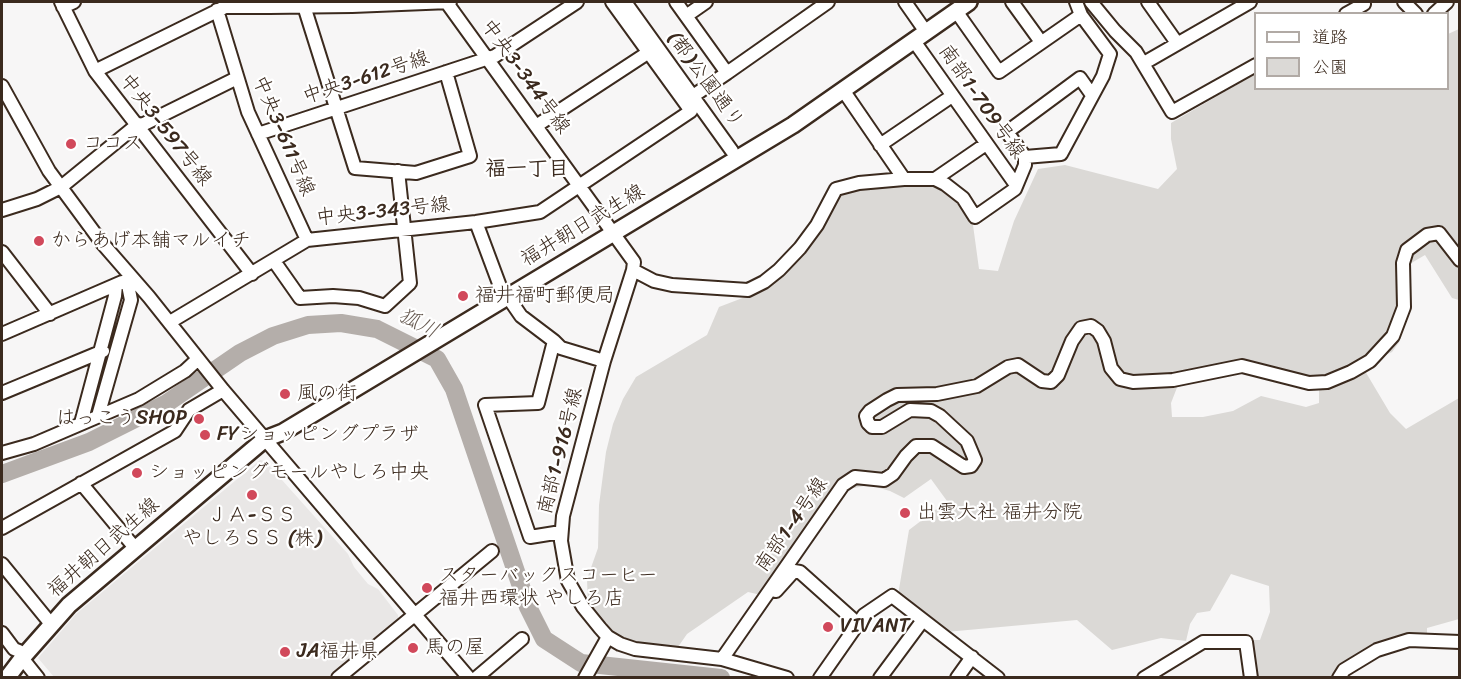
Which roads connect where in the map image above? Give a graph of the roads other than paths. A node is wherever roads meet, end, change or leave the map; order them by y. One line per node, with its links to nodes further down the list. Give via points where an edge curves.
1 (448, 2): 18 (street); 29 (street, 中央3-344号線)
2 (577, 2): 29 (street, 中央3-612号線)
3 (612, 2): 28 (street)
4 (625, 2): 39 (street, (都)公園通り)
5 (676, 2): 24 (street)
6 (706, 2): 24 (street)
7 (828, 2): 34 (street)
8 (905, 2): 25 (street, 南部1-709号線)
9 (969, 2): 21 (main road, 福井朝日武生線)
10 (1012, 2): 26 (street)
11 (1076, 2): 23 (street)
12 (1091, 2): 30 (street)
13 (1148, 2): 27 (street)
14 (1250, 2): 27 (street)
15 (1366, 2): 22 (street)
16 (66, 3): 32 (street, 中央3-597号線)
17 (268, 4): 19 (street); 20 (street)
18 (351, 4): 19 (street)
19 (304, 6): 41 (street)
20 (217, 10): 32 (street); 35 (street, 中央3-611号線)
21 (956, 11): 25 (main road, 福井朝日武生線); 26 (street, via 999,72)
22 (1349, 12)
23 (1081, 15): 26 (street); 38 (street, via 1110,54)
24 (686, 16): 34 (street)
25 (920, 36): 37 (main road, 福井朝日武生線); 40 (street, 南部1-709号線)
26 (1041, 42)
27 (1177, 43): 30 (street)
28 (649, 52): 43 (street); 52 (street, 中央3-343号線, via 691,111)
29 (487, 58): 33 (street, 中央3-612号線); 43 (street, 中央3-344号線)
30 (1144, 63): 31 (street, via 1172,112)
31 (1254, 66)
32 (95, 70): 42 (street, 中央3-597号線)
33 (446, 72): 41 (street, 中央3-612号線); 49 (street, via 470,156 416,173)
34 (727, 73): 39 (street)
35 (237, 78): 42 (street); 44 (street, 中央3-611号線)
36 (2, 86): 54 (street, via 30,140)
37 (843, 90): 46 (street); 58 (main road, 福井朝日武生線, via 793,125)
38 (1092, 95): 48 (street, via 1061,154); 48 (street, via 1080,78 1007,132)
39 (693, 96): 47 (street, (都)公園通り)
40 (952, 96): 45 (street, 南部1-709号線); 46 (street)
41 (336, 109): 44 (street, 中央3-612号線); 49 (street, via 355,168)
42 (137, 125): 54 (street); 66 (street, 中央3-597号線)
43 (536, 126): 52 (street, 中央3-344号線)
44 (258, 134): 59 (street, 中央3-611号線)
45 (986, 144): 51 (street); 53 (street, 南部1-709号線)
46 (880, 145): 50 (street)
47 (732, 151)
48 (1025, 157): 53 (street)
49 (398, 171): 57 (street)
50 (904, 179): 51 (street); 64 (street, via 836,189 800,248 779,270 748,290 672,285)
51 (935, 179): 53 (street, via 963,198 975,217)
52 (579, 185): 56 (street, 中央3-343号線, via 540,212); 58 (street, 中央3-344号線)
53 (1016, 185)
54 (61, 187): 55 (street); 67 (street)
55 (2, 210)
56 (476, 222): 57 (street, 中央3-343号線); 68 (street)
57 (405, 230): 59 (street, 中央3-343号線); 62 (street, via 410,283 385,306 359,298 300,298)
58 (614, 232): 64 (street, via 634,262); 82 (main road, 福井朝日武生線, via 283,432)
59 (307, 240): 62 (street, 中央3-343号線)
60 (2, 252): 63 (street)
61 (1460, 260): 90 (street, 南部1-4号線, via 1439,233 1427,235 1407,250 1403,263 1404,307 1393,336 1370,361 1327,382 1309,383 1242,366 1173,381 1120,379 1111,368 1104,341 1091,326 1082,328 1072,341 1058,375 1051,382 1042,381 1018,365 977,386 937,394 897,395 866,416 872,428 882,427 910,410 931,411 967,441 975,460 964,467 932,446 916,447 884,480 855,477 843,485)
62 (274, 261): 66 (street, 中央3-343号線)
63 (15, 269): 65 (street); 70 (street)
64 (633, 270): 77 (street, 南部1-916号線)
65 (2, 274)
66 (252, 274): 71 (street, 中央3-343号線)
67 (125, 281): 70 (street); 71 (street); 74 (street, via 131,300); 75 (street, via 115,296)
68 (501, 289)
69 (512, 303): 73 (street, via 521,316)
70 (50, 314): 72 (street)
71 (170, 322): 76 (street)
72 (2, 334)
73 (555, 341): 77 (street, via 561,348); 86 (street, via 538,403 485,405 530,537)
74 (118, 345): 75 (street); 80 (street)
75 (99, 353): 79 (street); 81 (street)
76 (199, 361): 78 (street); 80 (street, via 139,399)
77 (604, 361): 86 (street, 南部1-916号線, via 567,495)
78 (219, 386): 82 (street); 84 (street, via 189,410 175,431)
79 (2, 393)
80 (98, 416): 81 (street)
81 (81, 423): 83 (street)
82 (264, 438): 87 (main road, 福井朝日武生線); 91 (street)
83 (2, 453)
84 (81, 483): 85 (street); 87 (street)
85 (2, 528)
86 (561, 532): 96 (street, 南部1-916号線, via 568,581)
87 (135, 548): 94 (main road, 福井朝日武生線)
88 (492, 551): 91 (street)
89 (2, 564): 94 (street)
90 (760, 604): 93 (street, via 794,571 800,572); 101 (street, 南部1-4号線)
91 (415, 614): 106 (street); 107 (street)
92 (923, 620): 93 (street, via 892,596); 100 (street); 112 (street)
93 (857, 623): 111 (street)
94 (51, 624): 104 (main road, 福井朝日武生線)
95 (2, 633): 99 (street)
96 (608, 637): 101 (street, 南部1-916号線, via 635,649); 109 (street)
97 (522, 639): 108 (street)
98 (1460, 642): 116 (street, via 1408,640 1377,650 1344,670)
99 (19, 651)
100 (972, 657): 113 (street); 114 (street)
101 (722, 659): 110 (street, 南部1-916号線)
102 (26, 663): 105 (street)
103 (1250, 677): 115 (street, via 1246,642 1203,642)
104 (7, 678)
105 (39, 678)
106 (338, 678)
107 (469, 678)
108 (476, 678)
109 (585, 678)
110 (787, 678)
111 (820, 678)
112 (880, 678)
113 (957, 678)
114 (999, 678)
115 (1144, 678)
116 (1339, 678)

